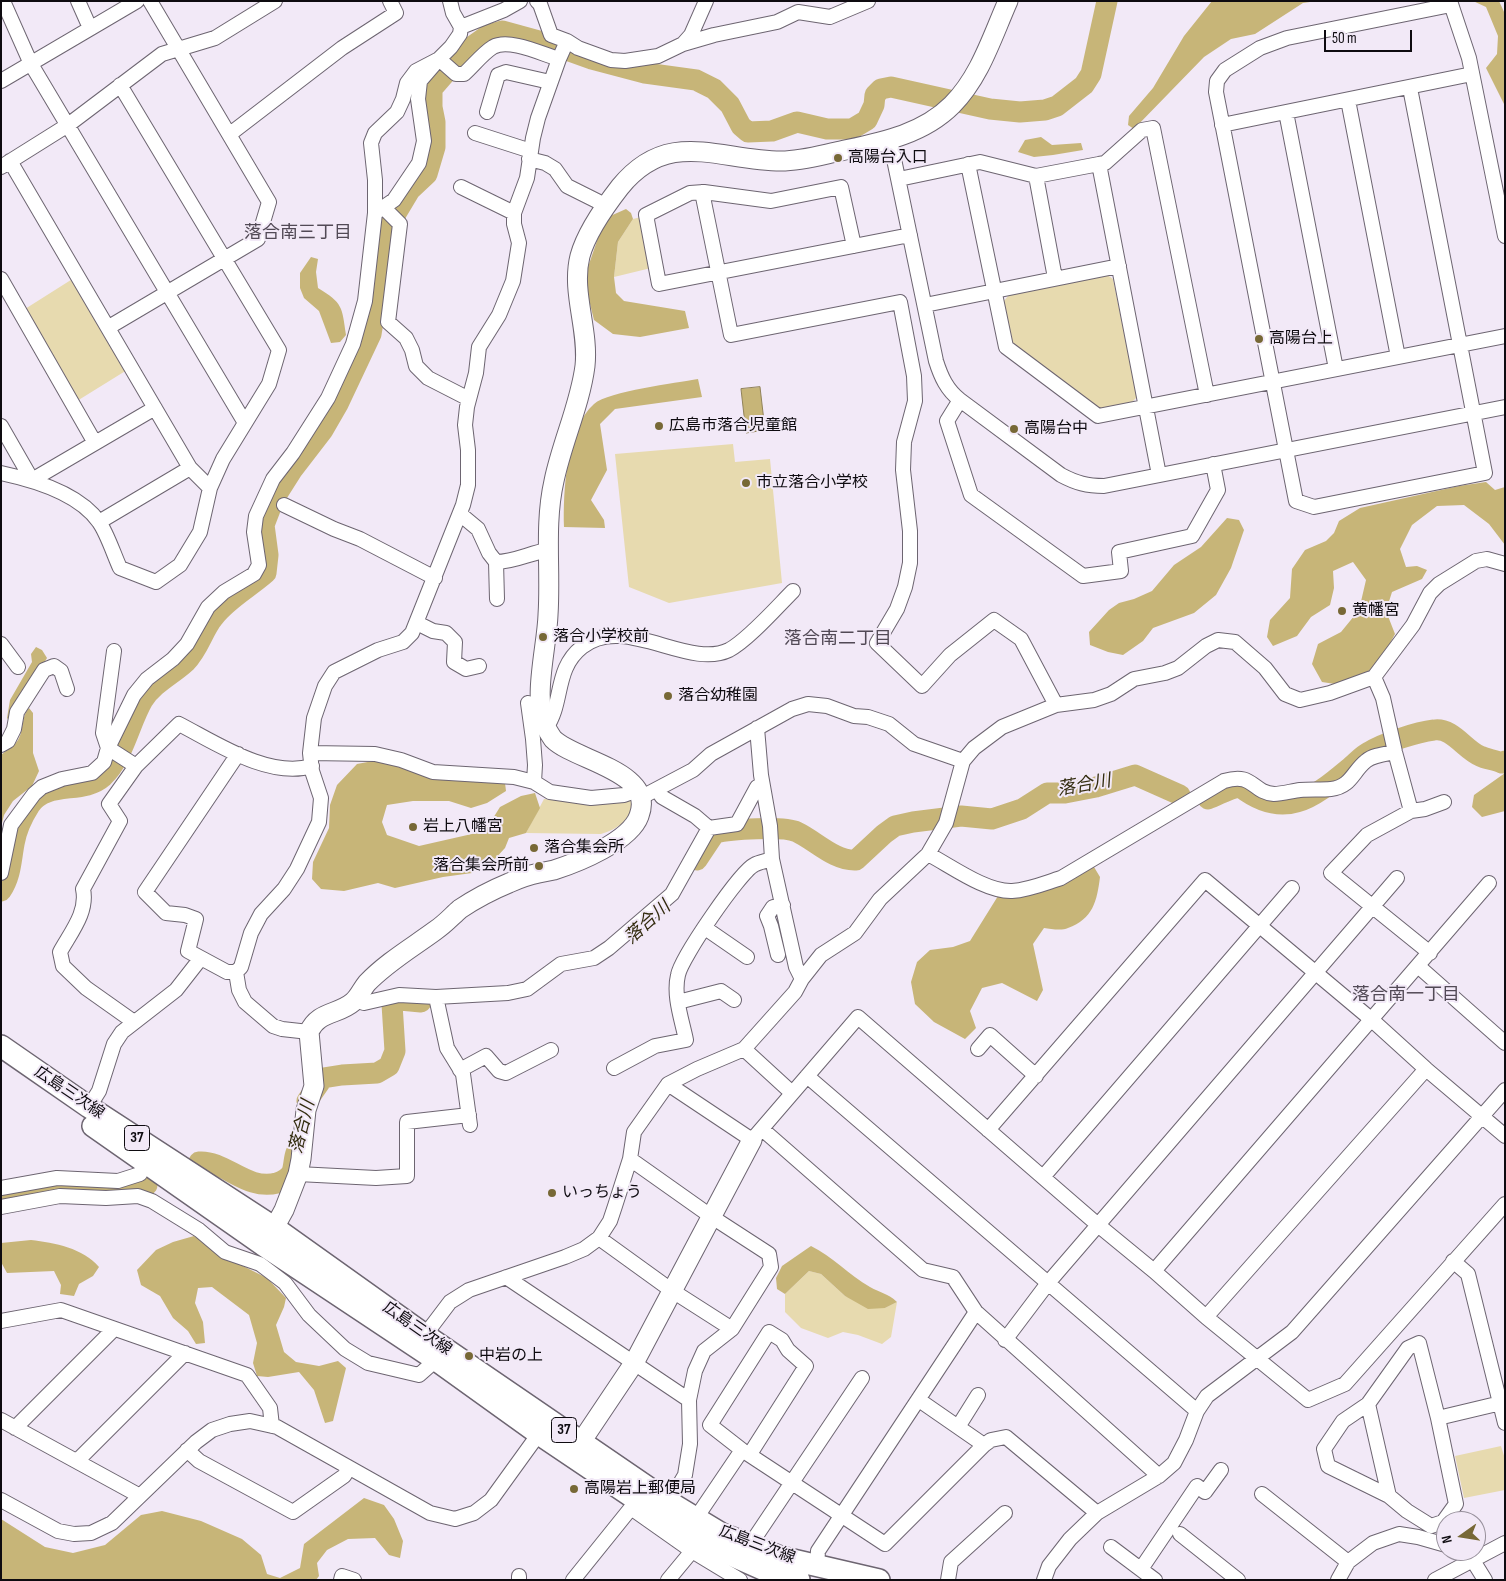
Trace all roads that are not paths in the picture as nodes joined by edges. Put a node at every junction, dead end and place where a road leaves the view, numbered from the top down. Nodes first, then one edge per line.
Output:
1 (3, 1) edge
2 (78, 1) edge
3 (136, 1) edge
4 (150, 1) edge
5 (275, 1) edge
6 (390, 1) edge
7 (450, 1) edge
8 (520, 1) edge
9 (537, 1) edge
10 (706, 1) edge
11 (868, 1) edge
12 (1008, 1) edge
13 (1451, 3) edge
14 (798, 7) edge
15 (7, 24) edge
16 (461, 27) junction
17 (90, 28) junction
18 (683, 44) junction
19 (177, 49) junction
20 (563, 50) junction
21 (31, 64) junction
22 (447, 66) junction
23 (1472, 74) junction
24 (1, 81) edge
25 (550, 82) junction
26 (120, 85) junction
27 (1410, 88) junction
28 (1348, 100) junction
29 (487, 112) dead end
30 (1286, 112) junction
31 (68, 125) junction
32 (1222, 125) junction
33 (475, 133) dead end
34 (230, 134) junction
35 (890, 140) junction
36 (530, 155) junction
37 (6, 164) edge
38 (968, 164) junction
39 (1099, 164) junction
40 (1036, 176) junction
41 (898, 179) junction
42 (461, 187) dead end
43 (702, 192) junction
44 (607, 206) junction
45 (386, 213) junction
46 (514, 213) junction
47 (910, 235) junction
48 (1505, 236) edge
49 (854, 246) junction
50 (224, 259) junction
51 (1119, 266) junction
52 (718, 273) junction
53 (1, 278) edge
54 (1056, 278) junction
55 (994, 291) junction
56 (166, 292) junction
57 (925, 305) junction
58 (109, 326) junction
59 (1505, 336) edge
60 (1460, 345) junction
61 (1398, 357) junction
62 (1336, 369) junction
63 (1273, 382) junction
64 (1207, 395) junction
65 (469, 399) junction
66 (960, 400) junction
67 (1146, 407) junction
68 (1505, 407) edge
69 (154, 408) junction
70 (1474, 413) junction
71 (245, 423) junction
72 (1, 426) edge
73 (95, 443) junction
74 (1286, 450) junction
75 (1214, 464) junction
76 (190, 468) junction
77 (1, 472) edge
78 (1159, 475) junction
79 (32, 480) junction
80 (210, 488) junction
81 (284, 505) dead end
82 (460, 514) junction
83 (99, 522) junction
84 (548, 550) junction
85 (496, 562) junction
86 (1505, 564) edge
87 (435, 578) junction
88 (793, 591) dead end
89 (496, 599) dead end
90 (417, 623) junction
91 (1, 644) edge
92 (114, 651) dead end
93 (479, 666) dead end
94 (18, 668) dead end
95 (1374, 677) junction
96 (67, 689) dead end
97 (528, 703) dead end
98 (1056, 705) junction
99 (757, 728) junction
100 (543, 733) junction
101 (1, 745) edge
102 (114, 752) junction
103 (1395, 752) junction
104 (238, 754) junction
105 (311, 760) junction
106 (964, 761) junction
107 (136, 766) junction
108 (534, 782) junction
109 (762, 784) junction
110 (645, 793) junction
111 (1444, 802) dead end
112 (1411, 811) junction
113 (709, 828) junction
114 (928, 854) junction
115 (772, 859) junction
116 (1, 873) edge
117 (1397, 878) dead end
118 (1489, 883) dead end
119 (1292, 888) dead end
120 (783, 905) junction
121 (1372, 907) junction
122 (1259, 925) junction
123 (705, 928) junction
124 (1430, 952) junction
125 (778, 955) dead end
126 (747, 956) dead end
127 (201, 958) junction
128 (1418, 966) junction
129 (236, 972) junction
130 (1315, 972) junction
131 (802, 979) junction
132 (436, 997) junction
133 (355, 1000) junction
134 (734, 1000) dead end
135 (678, 1002) junction
136 (1372, 1020) junction
137 (134, 1022) junction
138 (309, 1032) junction
139 (1505, 1044) edge
140 (1, 1046) edge
141 (744, 1049) junction
142 (978, 1049) dead end
143 (551, 1050) dead end
144 (1, 1062) edge
145 (614, 1068) dead end
146 (1426, 1069) junction
147 (460, 1070) junction
148 (806, 1076) junction
149 (1036, 1076) junction
150 (668, 1084) junction
151 (1505, 1090) edge
152 (792, 1093) junction
153 (89, 1107) junction
154 (1482, 1116) junction
155 (988, 1130) junction
156 (757, 1135) junction
157 (1505, 1136) edge
158 (149, 1156) junction
159 (630, 1159) junction
160 (298, 1174) junction
161 (1043, 1177) junction
162 (1, 1188) edge
163 (1, 1207) edge
164 (1502, 1213) edge
165 (712, 1217) junction
166 (1098, 1224) junction
167 (269, 1237) junction
168 (599, 1238) junction
169 (1453, 1262) junction
170 (1154, 1271) junction
171 (506, 1277) junction
172 (1048, 1283) junction
173 (671, 1290) junction
174 (976, 1312) junction
175 (1206, 1317) junction
176 (1, 1321) edge
177 (114, 1329) junction
178 (732, 1329) junction
179 (425, 1335) junction
180 (1005, 1340) junction
181 (185, 1354) junction
182 (1257, 1359) junction
183 (436, 1360) junction
184 (634, 1363) junction
185 (862, 1378) dead end
186 (978, 1396) dead end
187 (689, 1400) junction
188 (919, 1400) junction
189 (1502, 1403) edge
190 (1368, 1404) junction
191 (1197, 1411) junction
192 (1438, 1418) junction
193 (1, 1420) edge
194 (1505, 1424) edge
195 (272, 1426) junction
196 (544, 1427) junction
197 (958, 1427) junction
198 (15, 1428) junction
199 (984, 1445) junction
200 (576, 1449) junction
201 (187, 1450) junction
202 (746, 1452) junction
203 (77, 1461) junction
204 (349, 1468) junction
205 (1222, 1470) dead end
206 (1159, 1476) junction
207 (792, 1482) junction
208 (1262, 1494) dead end
209 (140, 1496) junction
210 (1389, 1496) junction
211 (1, 1500) edge
212 (669, 1502) junction
213 (634, 1504) junction
214 (1408, 1511) junction
215 (1005, 1513) dead end
216 (1097, 1513) junction
217 (843, 1515) junction
218 (696, 1518) junction
219 (1180, 1534) dead end
220 (1399, 1534) junction
221 (1436, 1542) edge
222 (1505, 1543) edge
223 (750, 1545) junction
224 (1111, 1547) dead end
225 (692, 1551) junction
226 (1486, 1552) edge
227 (1468, 1561) edge
228 (1473, 1561) edge
229 (1348, 1562) junction
230 (817, 1566) junction
231 (1141, 1569) junction
232 (871, 1579) edge
233 (341, 1580) edge
234 (354, 1580) edge
235 (573, 1580) edge
236 (668, 1580) edge
237 (740, 1580) edge
238 (799, 1580) edge
239 (948, 1580) edge
240 (1044, 1580) edge
241 (1155, 1580) edge
242 (1238, 1580) edge
243 (1338, 1580) edge
244 (1435, 1580) edge
245 (1485, 1580) edge

1 - 15 street
2 - 17 street
3 - 17 street
4 - 19 street
5 - 19 street
6 - 34 street
7 - 16 street
8 - 16 street
9 - 20 street
10 - 18 street
11 - 14 street
12 - 35 street
13 - 23 street
13 - 32 street
14 - 18 street
15 - 21 street
16 - 22 street
17 - 21 street
18 - 20 street
19 - 26 street
19 - 34 street
20 - 22 street
20 - 25 street
21 - 24 street
21 - 31 street
22 - 45 street
22 - 45 street
23 - 27 street
23 - 48 street
25 - 29 street
25 - 36 street
26 - 31 street
26 - 50 street
27 - 28 street
27 - 60 street
28 - 30 street
28 - 61 street
30 - 32 street
30 - 62 street
31 - 37 street
31 - 56 street
32 - 63 street
33 - 36 street
34 - 50 street
35 - 41 street
35 - 44 street
36 - 44 street
36 - 46 street
37 - 58 street
38 - 40 street
38 - 41 street
38 - 55 street
39 - 40 street
39 - 51 street
39 - 64 street
40 - 54 street
41 - 47 street
42 - 46 street
43 - 49 street
43 - 52 street
43 - 52 street
44 - 84 street
45 - 65 street
45 - 102 street
46 - 65 street
47 - 49 street
47 - 57 street
49 - 52 street
50 - 56 street
50 - 71 street
51 - 54 street
51 - 67 street
52 - 98 street
53 - 73 street
54 - 55 street
55 - 57 street
55 - 67 street
56 - 58 street
56 - 71 street
57 - 66 street
58 - 69 street
59 - 60 street
60 - 61 street
60 - 70 street
61 - 62 street
62 - 63 street
63 - 64 street
63 - 74 street
64 - 67 street
65 - 82 street
66 - 75 street
66 - 78 street
67 - 78 street
68 - 70 street
69 - 73 street
69 - 76 street
70 - 74 street
70 - 74 street
71 - 80 street
72 - 79 street
73 - 79 street
74 - 75 street
75 - 78 street
76 - 80 street
76 - 83 street
77 - 79 street
79 - 83 street
80 - 83 street
81 - 87 street
82 - 85 street
82 - 87 street
84 - 85 street
84 - 100 street
85 - 89 street
86 - 95 street
87 - 90 street
88 - 100 street
90 - 93 street
90 - 105 street
91 - 94 street
92 - 102 street
95 - 98 street
95 - 103 street
96 - 101 street
97 - 100 street
98 - 106 street
99 - 106 street
99 - 109 street
99 - 110 street
100 - 108 street
100 - 110 street
102 - 107 street
102 - 116 street
103 - 112 street
103 - 114 street
104 - 105 street
104 - 107 street
104 - 127 street
105 - 108 street
105 - 129 street
106 - 114 street
107 - 137 street
108 - 110 street
109 - 113 street
109 - 115 street
110 - 113 street
110 - 133 street
111 - 112 street
112 - 121 street
113 - 132 street
114 - 131 street
115 - 120 street
115 - 123 street
117 - 121 street
118 - 124 street
119 - 122 street
120 - 125 street
120 - 131 street
121 - 124 street
121 - 130 street
122 - 130 street
122 - 149 street
122 - 161 street
123 - 126 street
123 - 135 street
124 - 128 street
127 - 129 street
127 - 137 street
128 - 136 street
128 - 139 street
129 - 138 street
130 - 136 street
130 - 166 street
131 - 141 street
132 - 133 street
132 - 147 street
133 - 138 street
134 - 135 street
135 - 145 street
136 - 146 street
136 - 170 street
137 - 153 street
138 - 160 street
140 - 153 main road, 広島三次線 / 37
141 - 150 street
141 - 152 street
142 - 149 street
143 - 147 street
144 - 158 main road, 広島三次線 / 37
146 - 154 street
146 - 175 street
147 - 160 street
148 - 152 street
148 - 155 street
148 - 172 street
149 - 155 street
150 - 156 street
150 - 159 street
151 - 154 street
152 - 156 street
153 - 158 main road, 広島三次線 / 37
154 - 157 street
154 - 182 street
155 - 161 street
156 - 165 street
156 - 174 street
158 - 162 street
158 - 167 main road, 広島三次線 / 37
159 - 165 street
159 - 168 street
160 - 167 street
161 - 166 street
163 - 183 street
164 - 169 street
165 - 173 street
165 - 178 street
166 - 170 street
166 - 172 street
167 - 179 main road, 広島三次線 / 37
167 - 183 main road, 広島三次線 / 37
168 - 171 street
168 - 173 street
169 - 182 street
169 - 189 street
170 - 175 street
171 - 179 street
171 - 184 street
172 - 180 street
172 - 191 street
173 - 178 street
173 - 184 street
174 - 180 street
174 - 188 street
175 - 182 street
176 - 177 street
177 - 181 street
177 - 198 street
178 - 187 street
179 - 196 main road, 広島三次線 / 37
180 - 206 street
181 - 195 street
181 - 203 street
182 - 191 street
183 - 196 main road, 広島三次線 / 37
184 - 187 street
184 - 200 street
185 - 207 street
186 - 197 street
187 - 212 street
188 - 197 street
188 - 217 street
189 - 192 street
189 - 194 street
190 - 192 street
190 - 210 street
190 - 210 street
191 - 206 street
192 - 214 street
193 - 198 street
195 - 201 street
195 - 204 street
196 - 200 main road, 広島三次線 / 37
196 - 204 street
197 - 199 street
198 - 203 street
199 - 216 street
199 - 217 street
200 - 212 main road, 広島三次線 / 37
200 - 213 main road, 広島三次線 / 37
201 - 204 street
201 - 209 street
202 - 202 street
202 - 207 street
202 - 218 street
203 - 209 street
205 - 231 street
206 - 216 street
207 - 217 street
207 - 223 street
208 - 229 street
209 - 211 street
210 - 214 street
212 - 218 main road, 広島三次線 / 37
213 - 225 street
213 - 235 street
213 - 238 main road, 広島三次線 / 37
214 - 220 street
215 - 239 street
216 - 240 street
217 - 230 street
218 - 223 main road, 広島三次線 / 37
219 - 242 street
220 - 221 street
220 - 229 street
222 - 226 street
223 - 230 main road, 広島三次線 / 37
224 - 231 street
225 - 236 street
225 - 237 street
227 - 244 street
228 - 245 street
229 - 243 street
230 - 232 main road, 広島三次線 / 37
231 - 241 street
233 - 234 street

